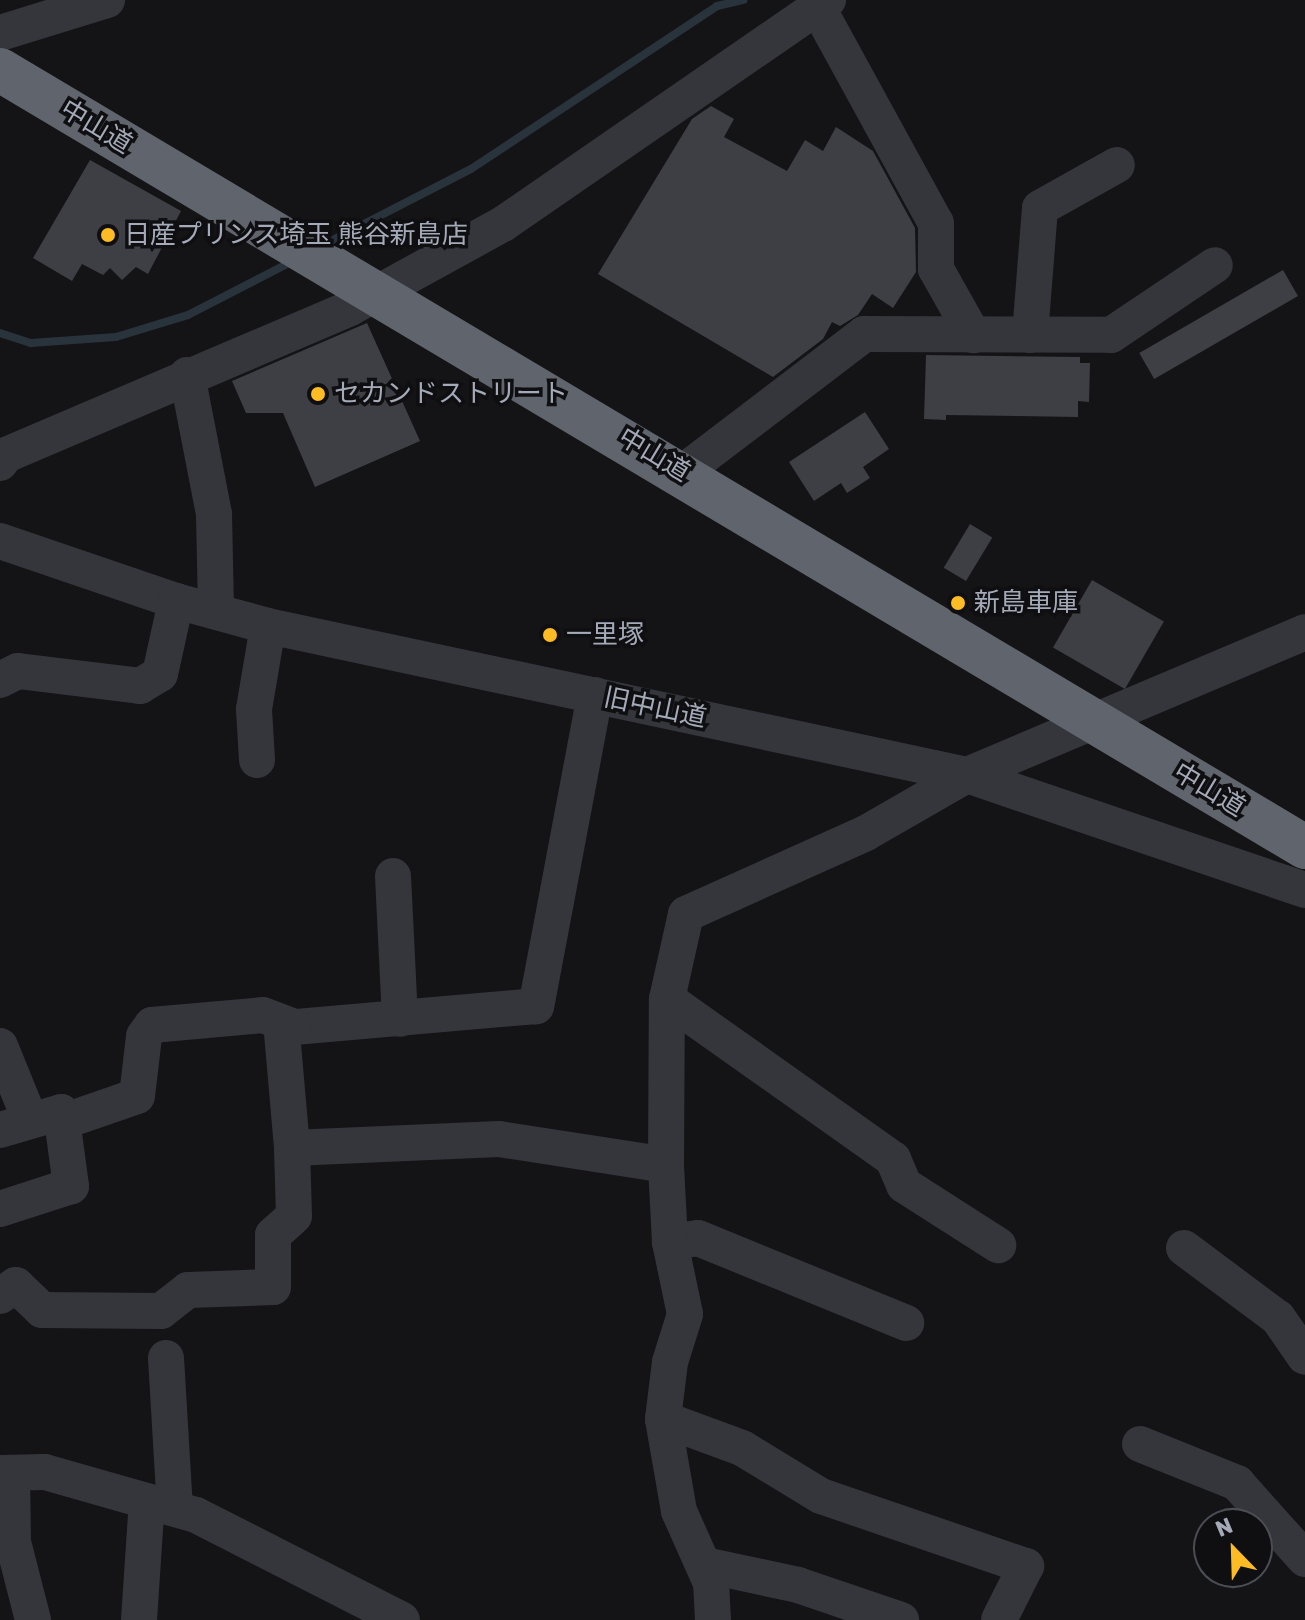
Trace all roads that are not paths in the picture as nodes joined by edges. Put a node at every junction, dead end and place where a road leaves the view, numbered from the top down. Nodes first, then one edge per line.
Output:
1 (107, 0) edge
2 (822, 3) edge
3 (13, 20) edge
4 (0, 70) edge
5 (1117, 165) dead end
6 (1215, 265) dead end
7 (375, 291) junction
8 (973, 335) junction
9 (1030, 335) junction
10 (187, 375) junction
11 (0, 463) edge
12 (683, 472) junction
13 (0, 541) edge
14 (176, 601) junction
15 (216, 611) junction
16 (268, 626) junction
17 (1305, 632) edge
18 (0, 680) edge
19 (595, 695) junction
20 (1097, 723) junction
21 (257, 760) dead end
22 (967, 775) junction
23 (1305, 847) edge
24 (393, 876) dead end
25 (1305, 890) edge
26 (667, 999) junction
27 (400, 1019) junction
28 (294, 1027) junction
29 (0, 1046) edge
30 (31, 1124) edge
31 (292, 1148) junction
32 (666, 1165) junction
33 (0, 1209) edge
34 (670, 1242) junction
35 (998, 1245) dead end
36 (1184, 1248) dead end
37 (0, 1296) edge
38 (906, 1323) dead end
39 (1305, 1357) edge
40 (166, 1358) dead end
41 (663, 1419) junction
42 (1140, 1444) dead end
43 (6, 1473) edge
44 (161, 1505) junction
45 (1305, 1559) edge
46 (705, 1565) junction
47 (33, 1620) edge
48 (139, 1620) edge
49 (402, 1620) edge
50 (713, 1620) edge
51 (901, 1620) edge
52 (999, 1620) edge

1 - 3 street
2 - 7 street
2 - 8 street
4 - 7 highway, 中山道
5 - 9 street
6 - 9 street
7 - 10 street
7 - 12 highway, 中山道
8 - 9 street
8 - 12 street
10 - 11 street
10 - 15 street
12 - 20 highway, 中山道
13 - 14 street, 旧中山道
14 - 15 street, 旧中山道
14 - 18 street
15 - 16 street, 旧中山道
16 - 19 street, 旧中山道
16 - 21 street
17 - 20 street
19 - 22 street, 旧中山道
19 - 27 street
20 - 22 street
20 - 23 highway, 中山道
22 - 25 street, 旧中山道
22 - 26 street
24 - 27 street
26 - 32 street
26 - 35 street
27 - 28 street
28 - 30 street
28 - 31 street
29 - 30 street
30 - 33 street
31 - 32 street
31 - 37 street
32 - 34 street
34 - 38 street
34 - 41 street
36 - 39 street
40 - 44 street
41 - 46 street
41 - 52 street
42 - 45 street
43 - 44 street
43 - 47 street
44 - 48 street
44 - 49 street
46 - 50 street
46 - 51 street

